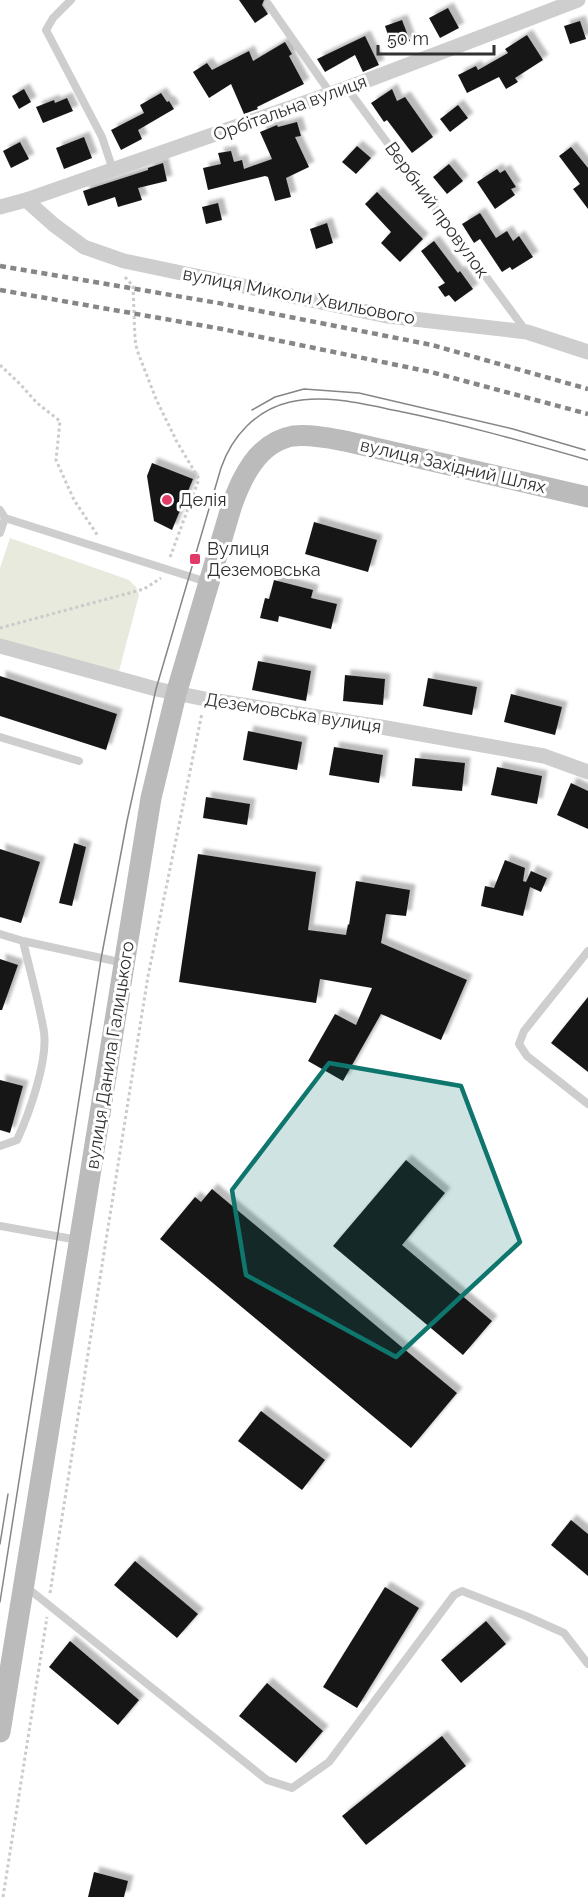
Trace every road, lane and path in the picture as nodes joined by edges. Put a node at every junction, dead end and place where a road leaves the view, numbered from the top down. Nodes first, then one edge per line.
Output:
1 (71, 0) edge
2 (578, 0) edge
3 (268, 4) dead end
4 (347, 88) junction
5 (331, 94) junction
6 (113, 170) junction
7 (27, 200) junction
8 (0, 207) edge
9 (123, 276) dead end
10 (527, 332) junction
11 (588, 352) edge
12 (0, 365) edge
13 (318, 437) joint
14 (588, 497) edge
15 (0, 510) edge
16 (5, 518) junction
17 (0, 533) edge
18 (109, 552) junction
19 (169, 571) junction
20 (209, 583) junction
21 (0, 628) edge
22 (0, 646) edge
23 (176, 694) junction
24 (206, 699) junction
25 (0, 737) edge
26 (79, 761) dead end
27 (588, 772) edge
28 (0, 934) edge
29 (23, 941) junction
30 (588, 951) edge
31 (125, 963) junction
32 (588, 1104) edge
33 (0, 1146) edge
34 (0, 1226) edge
35 (79, 1240) junction
36 (24, 1585) junction
37 (49, 1605) junction
38 (6, 1660) edge
39 (588, 1664) edge
40 (0, 1732) edge
41 (3, 1897) edge

1 - 6 lane
2 - 4 street, Орбітальна вулиця
3 - 5 lane
4 - 5 street, Орбітальна вулиця
4 - 10 lane, Вербний провулок
5 - 6 street, Орбітальна вулиця
6 - 7 street, Орбітальна вулиця
7 - 8 street, Орбітальна вулиця
7 - 10 street, вулиця Миколи Хвильового
9 - 19 path
10 - 11 street, вулиця Миколи Хвильового
12 - 18 path
13 - 14 street, вулиця Західний Шлях
13 - 20 street, вулиця Данила Галицького
15 - 16 lane
16 - 17 lane
16 - 18 lane
18 - 19 lane
19 - 20 lane
19 - 21 path
20 - 23 street, вулиця Данила Галицького
22 - 23 street, Деземовська вулиця
23 - 24 street, Деземовська вулиця
23 - 31 street, вулиця Данила Галицького
24 - 27 street, Деземовська вулиця
24 - 37 path
25 - 26 lane
28 - 29 lane
29 - 31 lane
29 - 33 lane
30 - 32 lane
31 - 35 street, вулиця Данила Галицького
34 - 35 lane
35 - 36 street, вулиця Данила Галицького
36 - 37 lane
36 - 38 street, вулиця Данила Галицького
37 - 39 lane
37 - 41 path
38 - 40 street, вулиця Данила Галицького

